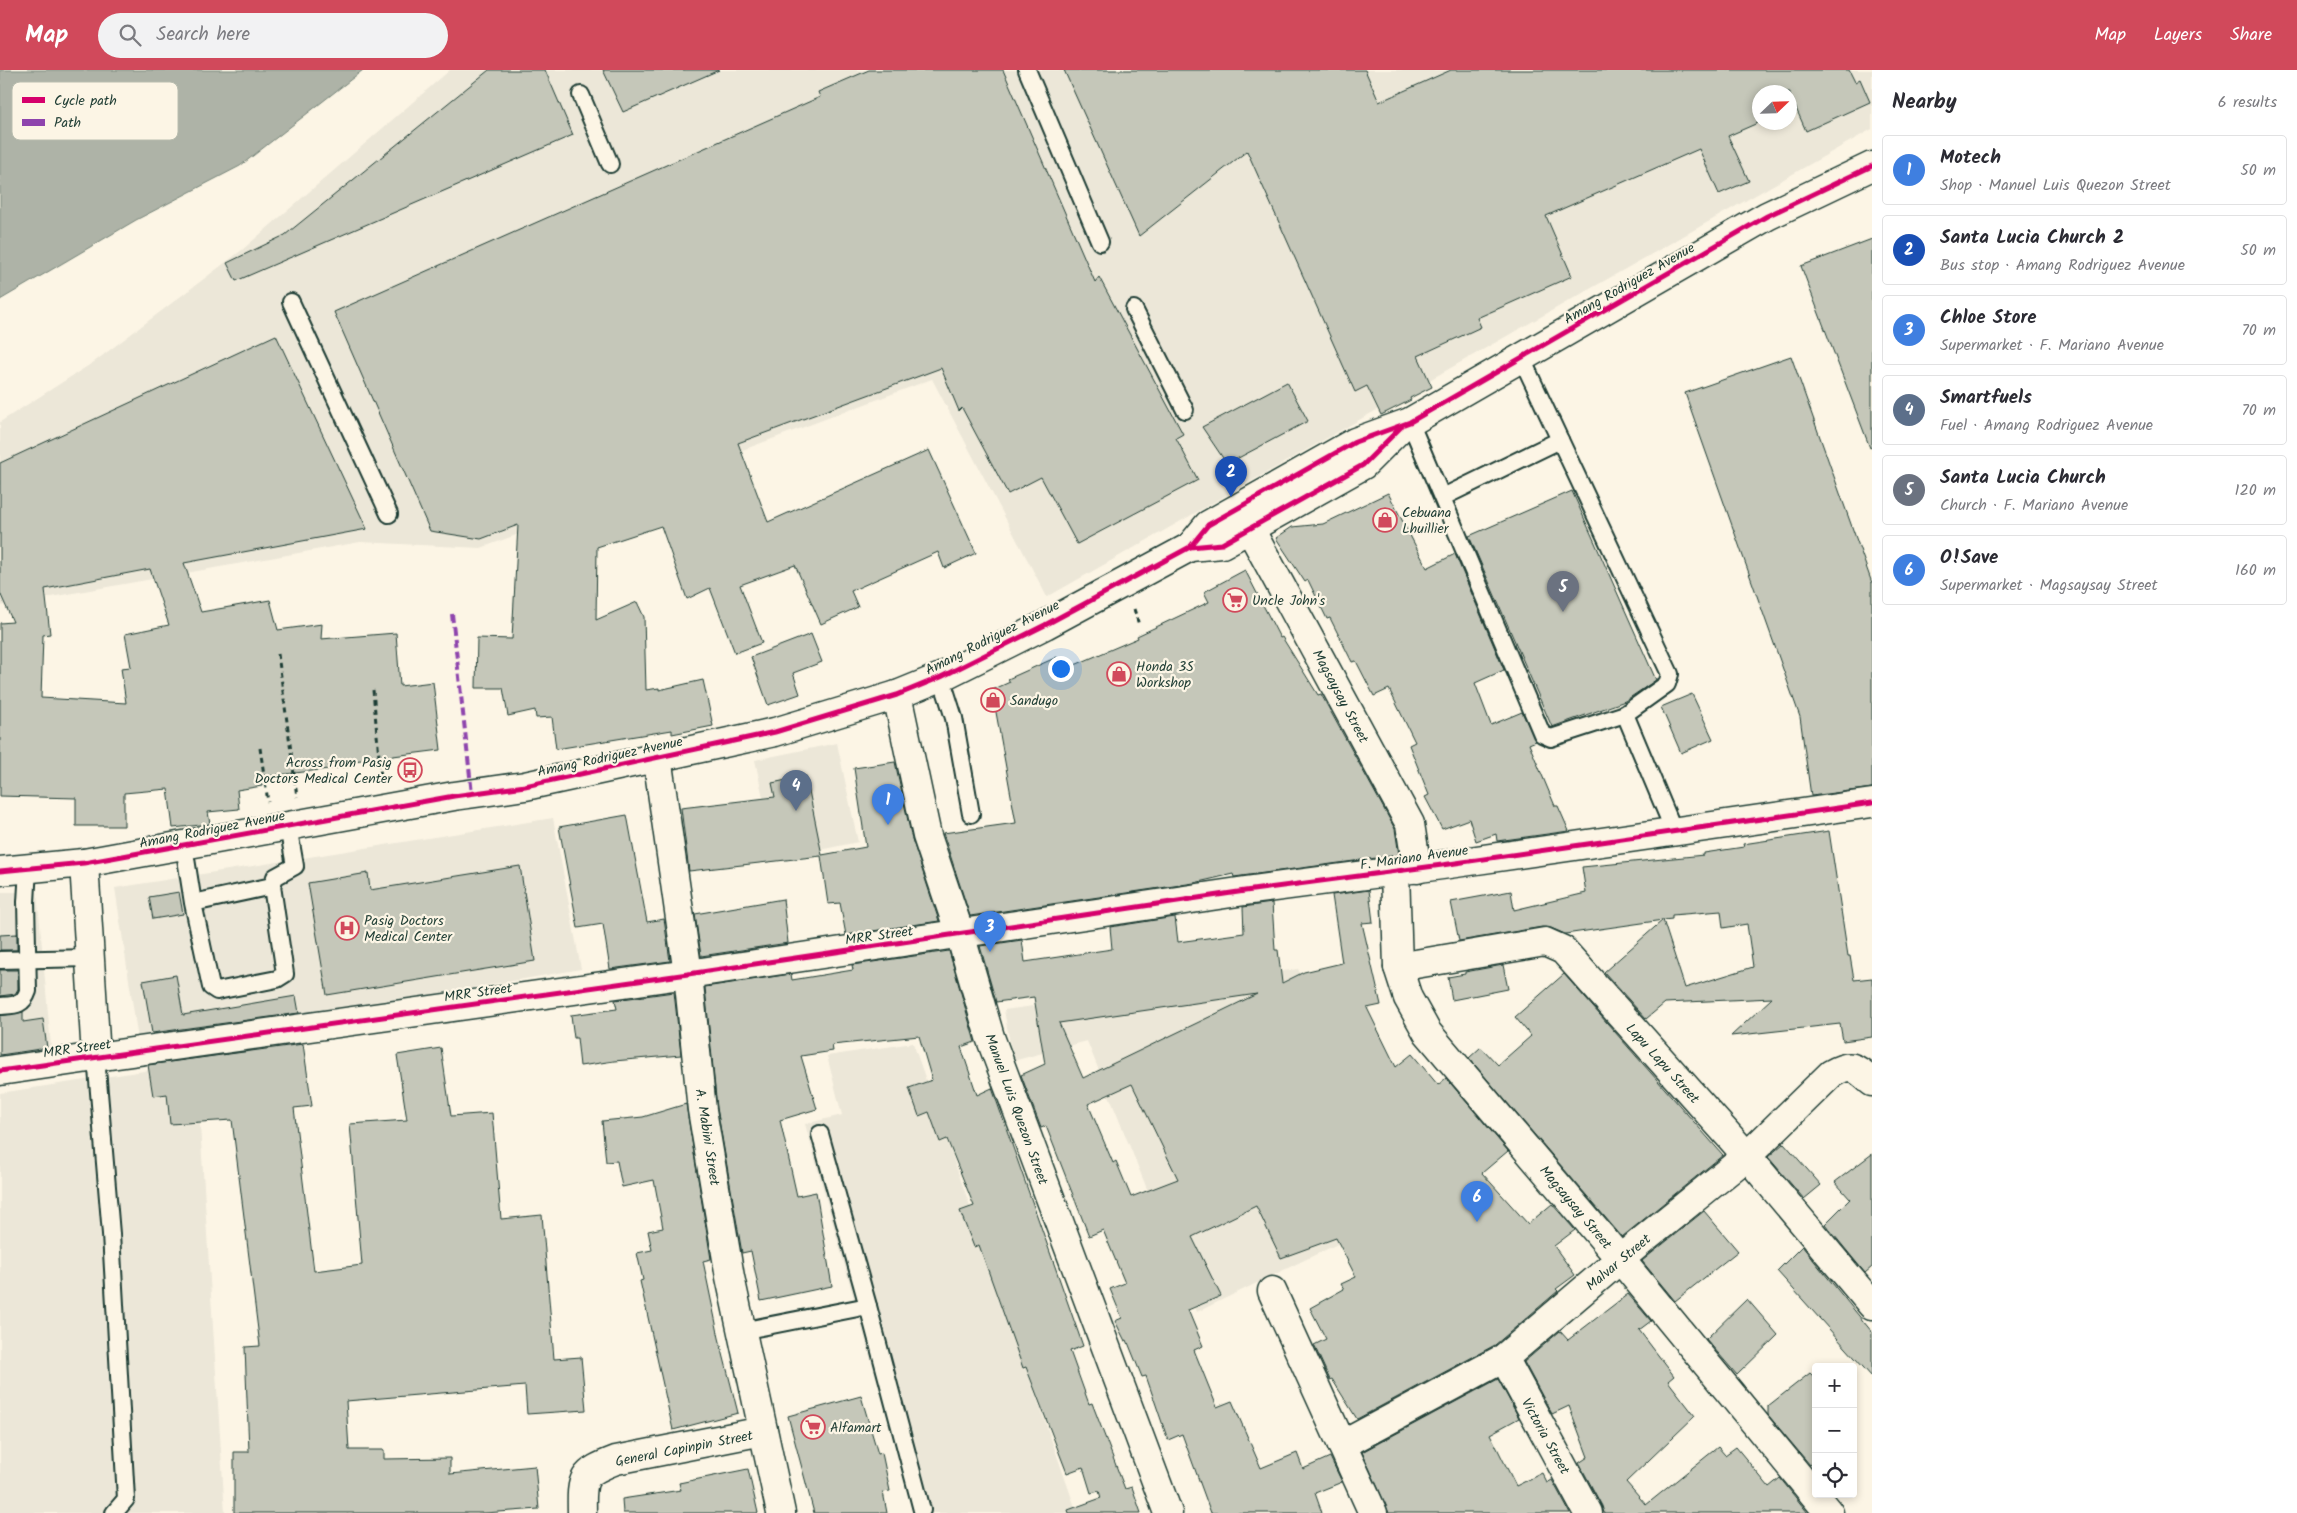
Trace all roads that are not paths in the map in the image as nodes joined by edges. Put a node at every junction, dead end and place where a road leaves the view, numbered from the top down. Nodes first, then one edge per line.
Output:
1 (1027, 70) edge
2 (581, 95) dead end
3 (610, 164) dead end
4 (1872, 166) edge
5 (1100, 242) dead end
6 (291, 302) dead end
7 (1134, 310) dead end
8 (1522, 359) junction
9 (1185, 410) dead end
10 (1405, 425) junction
11 (1560, 440) junction
12 (1443, 497) junction
13 (389, 514) dead end
14 (1250, 529) junction
15 (1190, 547) junction
16 (941, 677) junction
17 (897, 696) junction
18 (1625, 714) junction
19 (657, 757) junction
20 (1872, 803) edge
21 (971, 814) dead end
22 (287, 826) junction
23 (1674, 831) junction
24 (184, 846) junction
25 (84, 863) junction
26 (28, 868) junction
27 (1406, 870) junction
28 (0, 871) edge
29 (272, 886) junction
30 (193, 903) junction
31 (960, 934) junction
32 (90, 958) junction
33 (0, 960) edge
34 (28, 960) junction
35 (1398, 967) junction
36 (688, 974) junction
37 (0, 1006) edge
38 (96, 1057) junction
39 (0, 1071) edge
40 (1872, 1082) edge
41 (820, 1134) dead end
42 (1747, 1156) junction
43 (1621, 1260) junction
44 (1272, 1291) dead end
45 (1872, 1305) edge
46 (868, 1306) junction
47 (741, 1331) junction
48 (1504, 1358) junction
49 (763, 1431) junction
50 (1342, 1445) junction
51 (922, 1510) dead end
52 (114, 1513) edge
53 (582, 1513) edge
54 (781, 1513) edge
55 (1168, 1513) edge
56 (1373, 1513) edge
57 (1588, 1513) edge
58 (1829, 1513) edge

1 - 5 lane
2 - 3 lane
4 - 8 street, Amang Rodriguez Avenue
6 - 13 lane
7 - 9 lane
8 - 10 street, Amang Rodriguez Avenue
8 - 11 lane
10 - 12 lane
10 - 14 street, Amang Rodriguez Avenue
10 - 15 street, Amang Rodriguez Avenue
11 - 12 lane
11 - 18 lane
12 - 18 lane
14 - 15 street, Amang Rodriguez Avenue
14 - 27 street, Magsaysay Street
15 - 16 street, Amang Rodriguez Avenue
16 - 17 street, Amang Rodriguez Avenue
16 - 21 lane
17 - 19 street, Amang Rodriguez Avenue
17 - 31 street, Manuel Luis Quezon Street
18 - 23 lane
19 - 22 street, Amang Rodriguez Avenue
19 - 36 street, A. Mabini Street
20 - 23 street, F. Mariano Avenue
22 - 24 street, Amang Rodriguez Avenue
22 - 29 lane
23 - 27 street, F. Mariano Avenue
24 - 25 street, Amang Rodriguez Avenue
24 - 30 lane
25 - 26 street, Amang Rodriguez Avenue
25 - 32 street
26 - 28 street, Amang Rodriguez Avenue
26 - 34 lane
27 - 31 street, F. Mariano Avenue
27 - 35 street, Magsaysay Street
29 - 30 lane
29 - 30 lane
31 - 36 street, MRR Street
31 - 55 street, Manuel Luis Quezon Street
32 - 34 lane
32 - 38 street
33 - 34 lane
34 - 37 lane
35 - 42 street, Lapu Lapu Street
35 - 43 street, Magsaysay Street
36 - 38 street, MRR Street
36 - 47 street, A. Mabini Street
38 - 39 street, MRR Street
38 - 52 lane
40 - 42 street, Malvar Street
41 - 46 lane
42 - 43 street, Malvar Street
42 - 45 street, Lapu Lapu Street
43 - 48 street, Malvar Street
43 - 58 street, Magsaysay Street
44 - 50 street
46 - 47 lane
46 - 51 lane
47 - 49 street, A. Mabini Street
48 - 50 street, Malvar Street
48 - 57 street, Victoria Street
49 - 53 street, General Capinpin Street
49 - 54 street, A. Mabini Street
50 - 56 street

